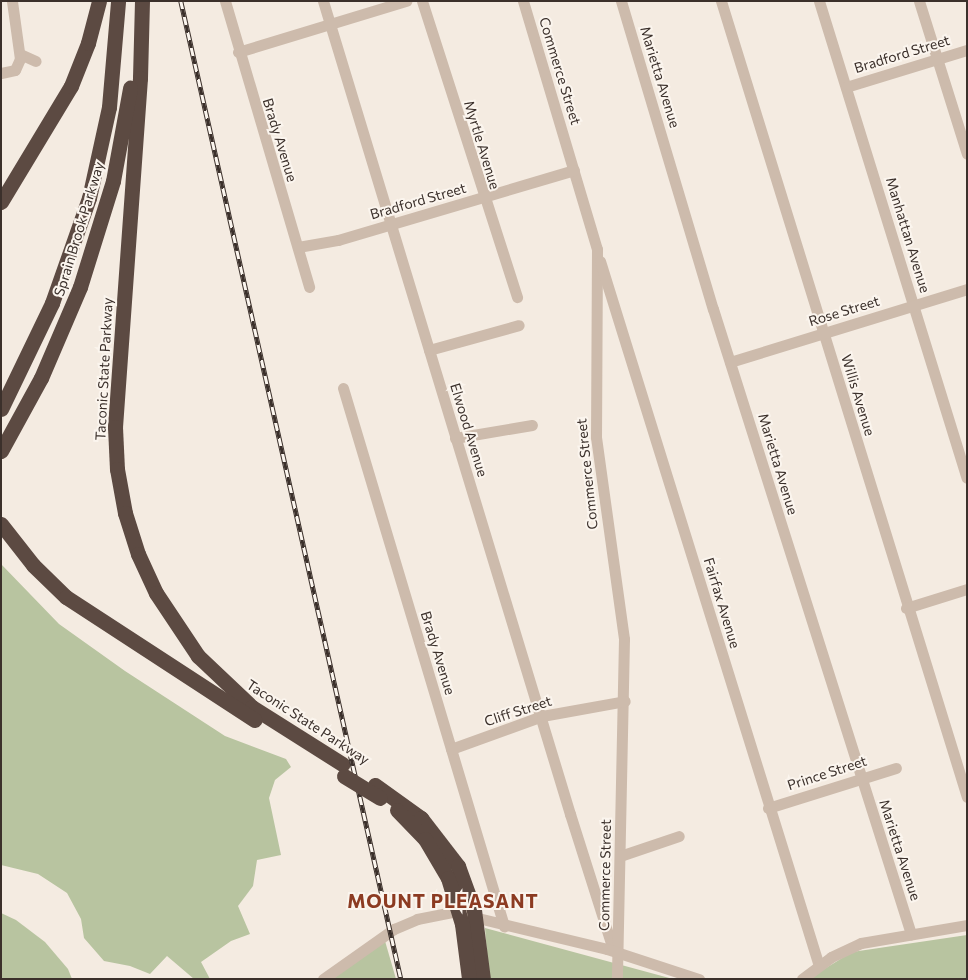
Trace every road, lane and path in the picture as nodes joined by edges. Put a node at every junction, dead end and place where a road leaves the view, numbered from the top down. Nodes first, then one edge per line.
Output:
1 (12, 1) edge
2 (99, 1) edge
3 (118, 1) edge
4 (136, 1) edge
5 (142, 1) edge
6 (225, 1) edge
7 (323, 1) edge
8 (406, 1) edge
9 (422, 1) edge
10 (523, 1) edge
11 (621, 1) edge
12 (721, 1) edge
13 (819, 1) edge
14 (919, 1) edge
15 (330, 25) junction
16 (967, 50) edge
17 (238, 52) junction
18 (20, 54) junction
19 (937, 60) junction
20 (36, 61) dead end
21 (1, 73) edge
22 (846, 87) junction
23 (967, 154) edge
24 (574, 170) junction
25 (483, 198) junction
26 (1, 202) edge
27 (390, 225) junction
28 (298, 247) junction
29 (597, 249) junction
30 (309, 287) dead end
31 (967, 289) edge
32 (516, 297) dead end
33 (914, 305) junction
34 (519, 325) dead end
35 (824, 334) junction
36 (429, 350) junction
37 (730, 362) junction
38 (343, 388) dead end
39 (1, 409) edge
40 (532, 424) dead end
41 (455, 438) junction
42 (1, 452) edge
43 (967, 478) edge
44 (1, 524) edge
45 (967, 589) edge
46 (906, 608) junction
47 (625, 701) junction
48 (542, 716) junction
49 (451, 749) junction
50 (896, 768) dead end
51 (343, 770) junction
52 (861, 778) junction
53 (377, 792) junction
54 (967, 797) edge
55 (768, 808) junction
56 (679, 836) dead end
57 (620, 856) junction
58 (588, 867) joint
59 (460, 913) junction
60 (476, 919) junction
61 (967, 925) edge
62 (504, 926) junction
63 (911, 934) junction
64 (618, 953) junction
65 (819, 966) junction
66 (323, 979) edge
67 (469, 979) edge
68 (483, 979) edge
69 (617, 979) edge
70 (699, 979) edge
71 (802, 979) edge

1 - 18 street
2 - 26 highway
3 - 39 highway, Sprain Brook Parkway
4 - 42 highway, Sprain Brook Parkway
5 - 51 highway, Taconic State Parkway
6 - 17 street, Brady Avenue
7 - 15 street, Elwood Avenue
8 - 15 street
9 - 25 street, Myrtle Avenue
10 - 24 street, Commerce Street
11 - 37 street, Marietta Avenue
12 - 35 street, Willis Avenue
13 - 22 street, Manhattan Avenue
14 - 19 street
15 - 17 street
15 - 27 street, Elwood Avenue
16 - 19 street, Bradford Street
17 - 28 street, Brady Avenue
18 - 20 street
18 - 21 street
19 - 22 street, Bradford Street
19 - 23 street
22 - 33 street, Manhattan Avenue
24 - 25 street, Bradford Street
24 - 29 street, Commerce Street
25 - 27 street, Bradford Street
25 - 32 street, Myrtle Avenue
27 - 28 street, Bradford Street
27 - 36 street, Elwood Avenue
28 - 30 street, Brady Avenue
29 - 47 street, Commerce Street
29 - 55 street, Fairfax Avenue
31 - 33 street, Rose Street
33 - 35 street, Rose Street
33 - 43 street, Manhattan Avenue
34 - 36 street
35 - 37 street, Rose Street
35 - 46 street, Willis Avenue
36 - 41 street, Elwood Avenue
37 - 52 street, Marietta Avenue
38 - 49 street, Brady Avenue
40 - 41 street
41 - 48 street, Elwood Avenue
44 - 51 highway, Taconic State Parkway
45 - 46 street
46 - 54 street, Willis Avenue
47 - 48 street, Cliff Street
47 - 57 street, Commerce Street
48 - 49 street, Cliff Street
48 - 58 street, Elwood Avenue
49 - 62 street, Brady Avenue
50 - 52 street, Prince Street
51 - 53 highway, Taconic State Parkway, bridge
52 - 55 street, Prince Street
52 - 63 street, Marietta Avenue
53 - 59 highway, Taconic State Parkway
53 - 60 highway, Taconic State Parkway
55 - 65 street, Fairfax Avenue
56 - 57 street
57 - 64 street, Commerce Street
58 - 64 street, Commerce Street
59 - 60 street
59 - 66 street
59 - 67 highway, Taconic State Parkway
60 - 62 street
60 - 68 highway, Taconic State Parkway
61 - 63 street
62 - 64 street
63 - 65 street
64 - 69 street, Commerce Street
64 - 70 street
65 - 71 street

